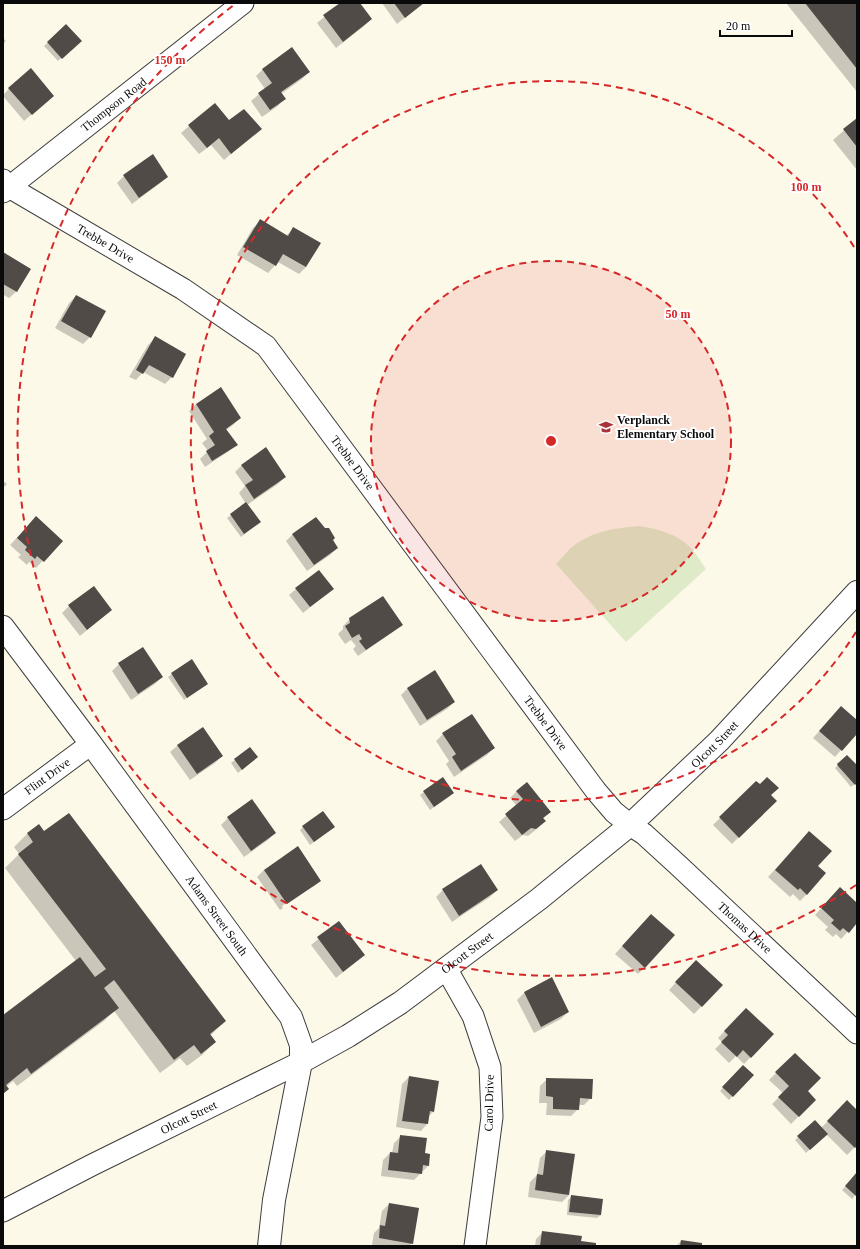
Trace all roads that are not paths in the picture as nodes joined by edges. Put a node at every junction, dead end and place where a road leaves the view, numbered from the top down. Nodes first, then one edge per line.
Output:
1 (243, 3) edge
2 (5, 186) edge
3 (857, 592) edge
4 (3, 627) edge
5 (91, 744) junction
6 (3, 809) edge
7 (630, 825) junction
8 (446, 970) junction
9 (857, 1033) edge
10 (301, 1062) junction
11 (3, 1211) edge
12 (269, 1246) edge
13 (475, 1246) edge

1 - 2 street, Thompson Road
2 - 7 street, Trebbe Drive
3 - 7 street, Olcott Street
4 - 5 street, Adams Street South
5 - 6 street, Flint Drive
5 - 10 street, Adams Street South
7 - 8 street, Olcott Street
7 - 9 street, Thomas Drive
8 - 10 street, Olcott Street
8 - 13 street, Carol Drive
10 - 11 street, Olcott Street
10 - 12 street, Adams Street South

